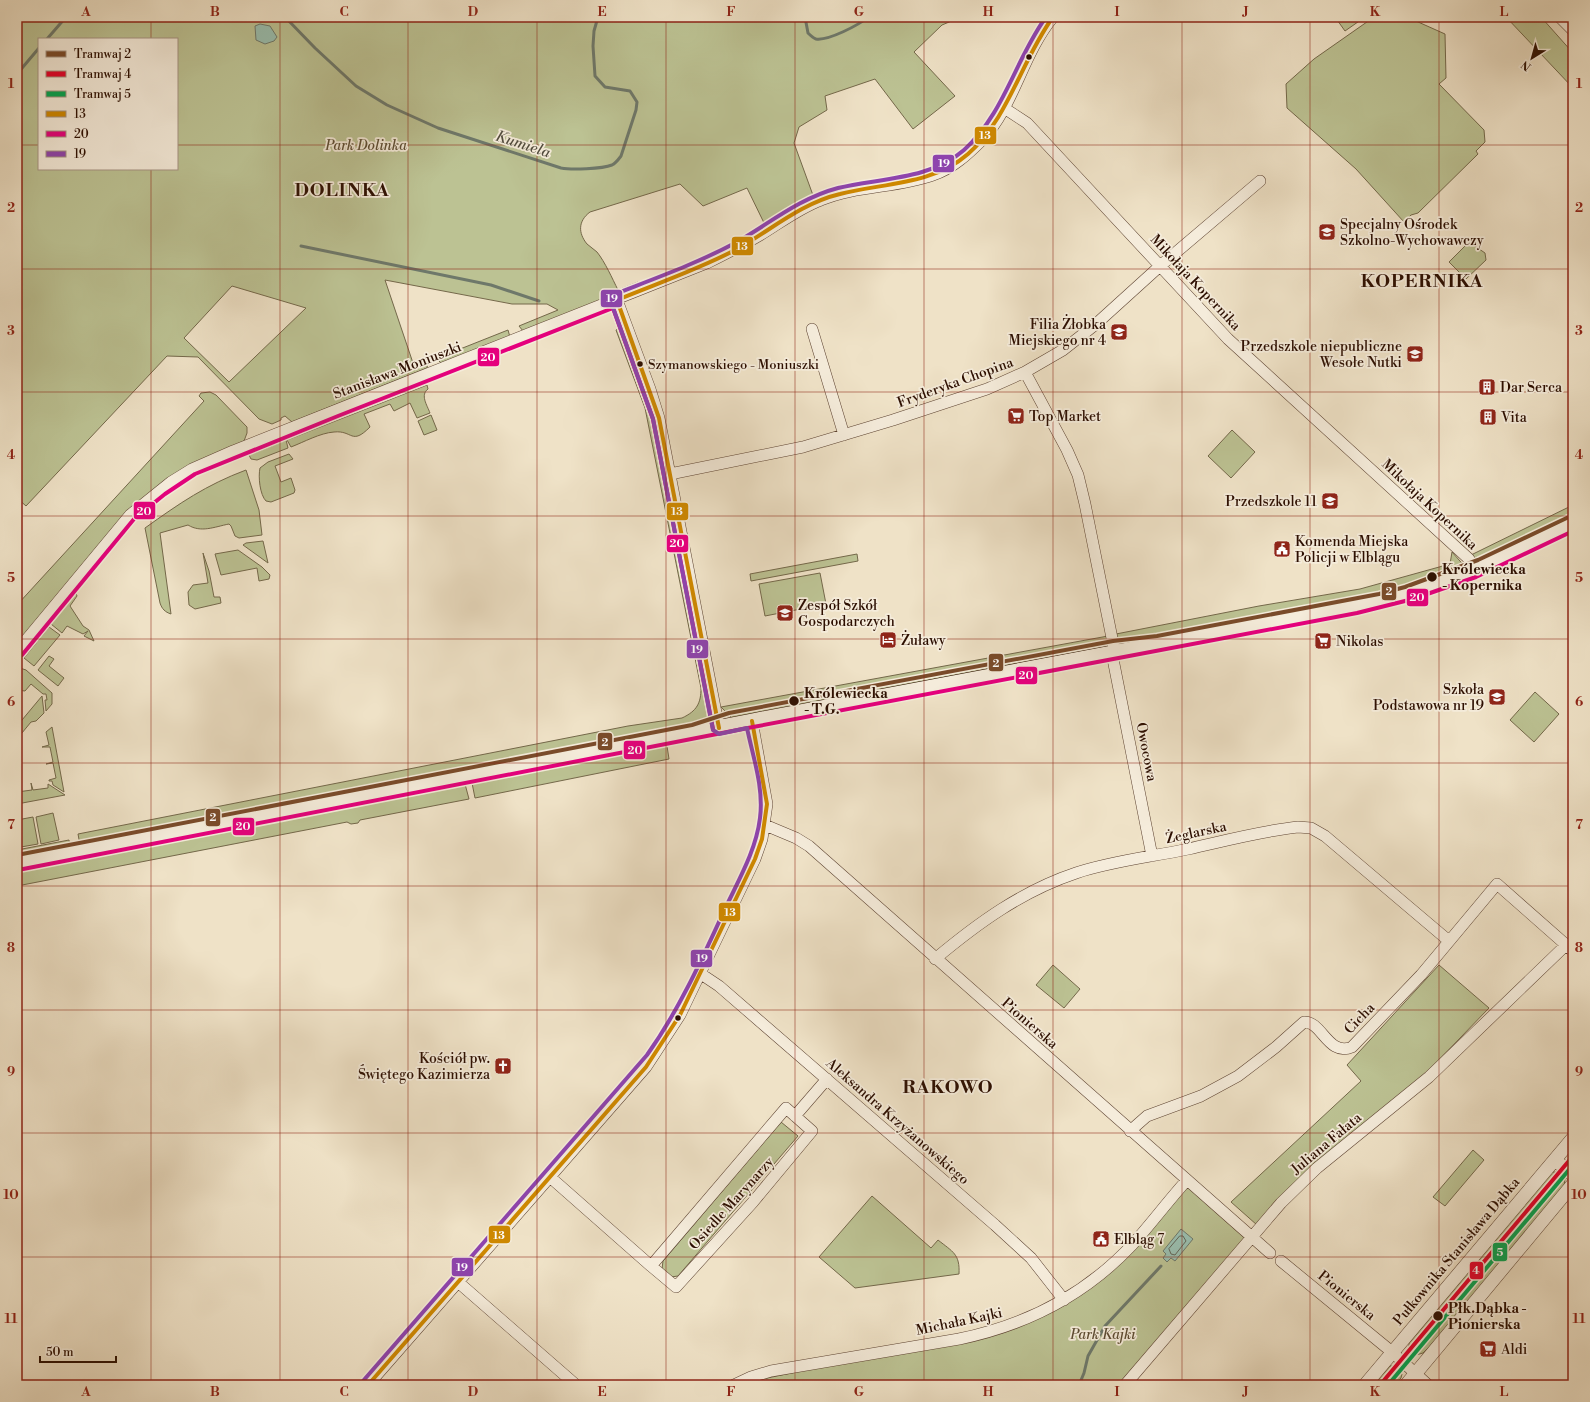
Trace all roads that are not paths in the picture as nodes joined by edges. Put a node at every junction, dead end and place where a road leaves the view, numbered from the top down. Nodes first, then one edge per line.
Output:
1 (1053, 17) edge
2 (1562, 17) edge
3 (1573, 29) edge
4 (1004, 108) junction
5 (1260, 181) dead end
6 (1160, 266) junction
7 (617, 300) junction
8 (812, 329) dead end
9 (1025, 372) junction
10 (844, 435) junction
11 (670, 474) junction
12 (1573, 524) edge
13 (1474, 571) junction
14 (17, 651) edge
15 (1114, 653) junction
16 (752, 721) junction
17 (719, 728) junction
18 (765, 825) junction
19 (1152, 856) junction
20 (17, 864) edge
21 (1449, 941) junction
22 (1570, 948) edge
23 (935, 960) junction
24 (701, 974) junction
25 (827, 1079) junction
26 (795, 1116) junction
27 (1130, 1130) junction
28 (1573, 1138) edge
29 (1555, 1160) junction
30 (1573, 1176) edge
31 (550, 1177) junction
32 (1187, 1180) junction
33 (1573, 1184) edge
34 (1252, 1237) junction
35 (1270, 1252) dead end
36 (1281, 1261) dead end
37 (652, 1266) junction
38 (458, 1282) junction
39 (1064, 1300) junction
40 (1392, 1352) junction
41 (1415, 1374) junction
42 (371, 1384) edge
43 (576, 1385) edge
44 (734, 1385) edge
45 (1126, 1385) edge
46 (1365, 1385) edge
47 (1406, 1385) edge
48 (1428, 1385) edge

1 - 4 street, Stanisława Moniuszki
2 - 3 street
4 - 6 street, Mikołaja Kopernika
4 - 7 street, Stanisława Moniuszki
5 - 6 street, Fryderyka Chopina
6 - 9 street, Fryderyka Chopina
6 - 13 street, Mikołaja Kopernika
7 - 11 street
7 - 14 street, Stanisława Moniuszki
8 - 10 street
9 - 10 street, Fryderyka Chopina
9 - 15 street, Owocowa
10 - 11 street, Fryderyka Chopina
11 - 17 street
12 - 13 main road
13 - 15 main road
15 - 16 main road
15 - 19 street, Owocowa
16 - 17 main road
16 - 18 street
17 - 20 main road
18 - 23 street, Pionierska
18 - 24 street
19 - 21 street, Żeglarska
19 - 23 street, Żeglarska
21 - 22 street, Cicha
21 - 27 street, Cicha
22 - 34 street, Juliana Fałata
23 - 27 street, Pionierska
24 - 25 street, Aleksandra Krzyżanowskiego
24 - 31 street
25 - 26 street
25 - 39 street, Aleksandra Krzyżanowskiego
26 - 37 street, Osiedle Marynarzy
26 - 37 street, Osiedle Marynarzy
27 - 32 street, Pionierska
28 - 29 street, Pułkownika Stanisława Dąbka
29 - 30 street
29 - 40 street, Pułkownika Stanisława Dąbka
31 - 37 street, Osiedle Marynarzy
31 - 38 street
32 - 34 street, Pionierska
32 - 39 street, Michała Kajki
33 - 41 street
34 - 35 street, Pionierska
34 - 45 street, Juliana Fałata
36 - 40 street, Pionierska
38 - 42 street
38 - 43 street
39 - 44 street, Michała Kajki
40 - 41 street, Pionierska
40 - 46 street, Pułkownika Stanisława Dąbka
41 - 47 street
41 - 48 street, Pionierska

